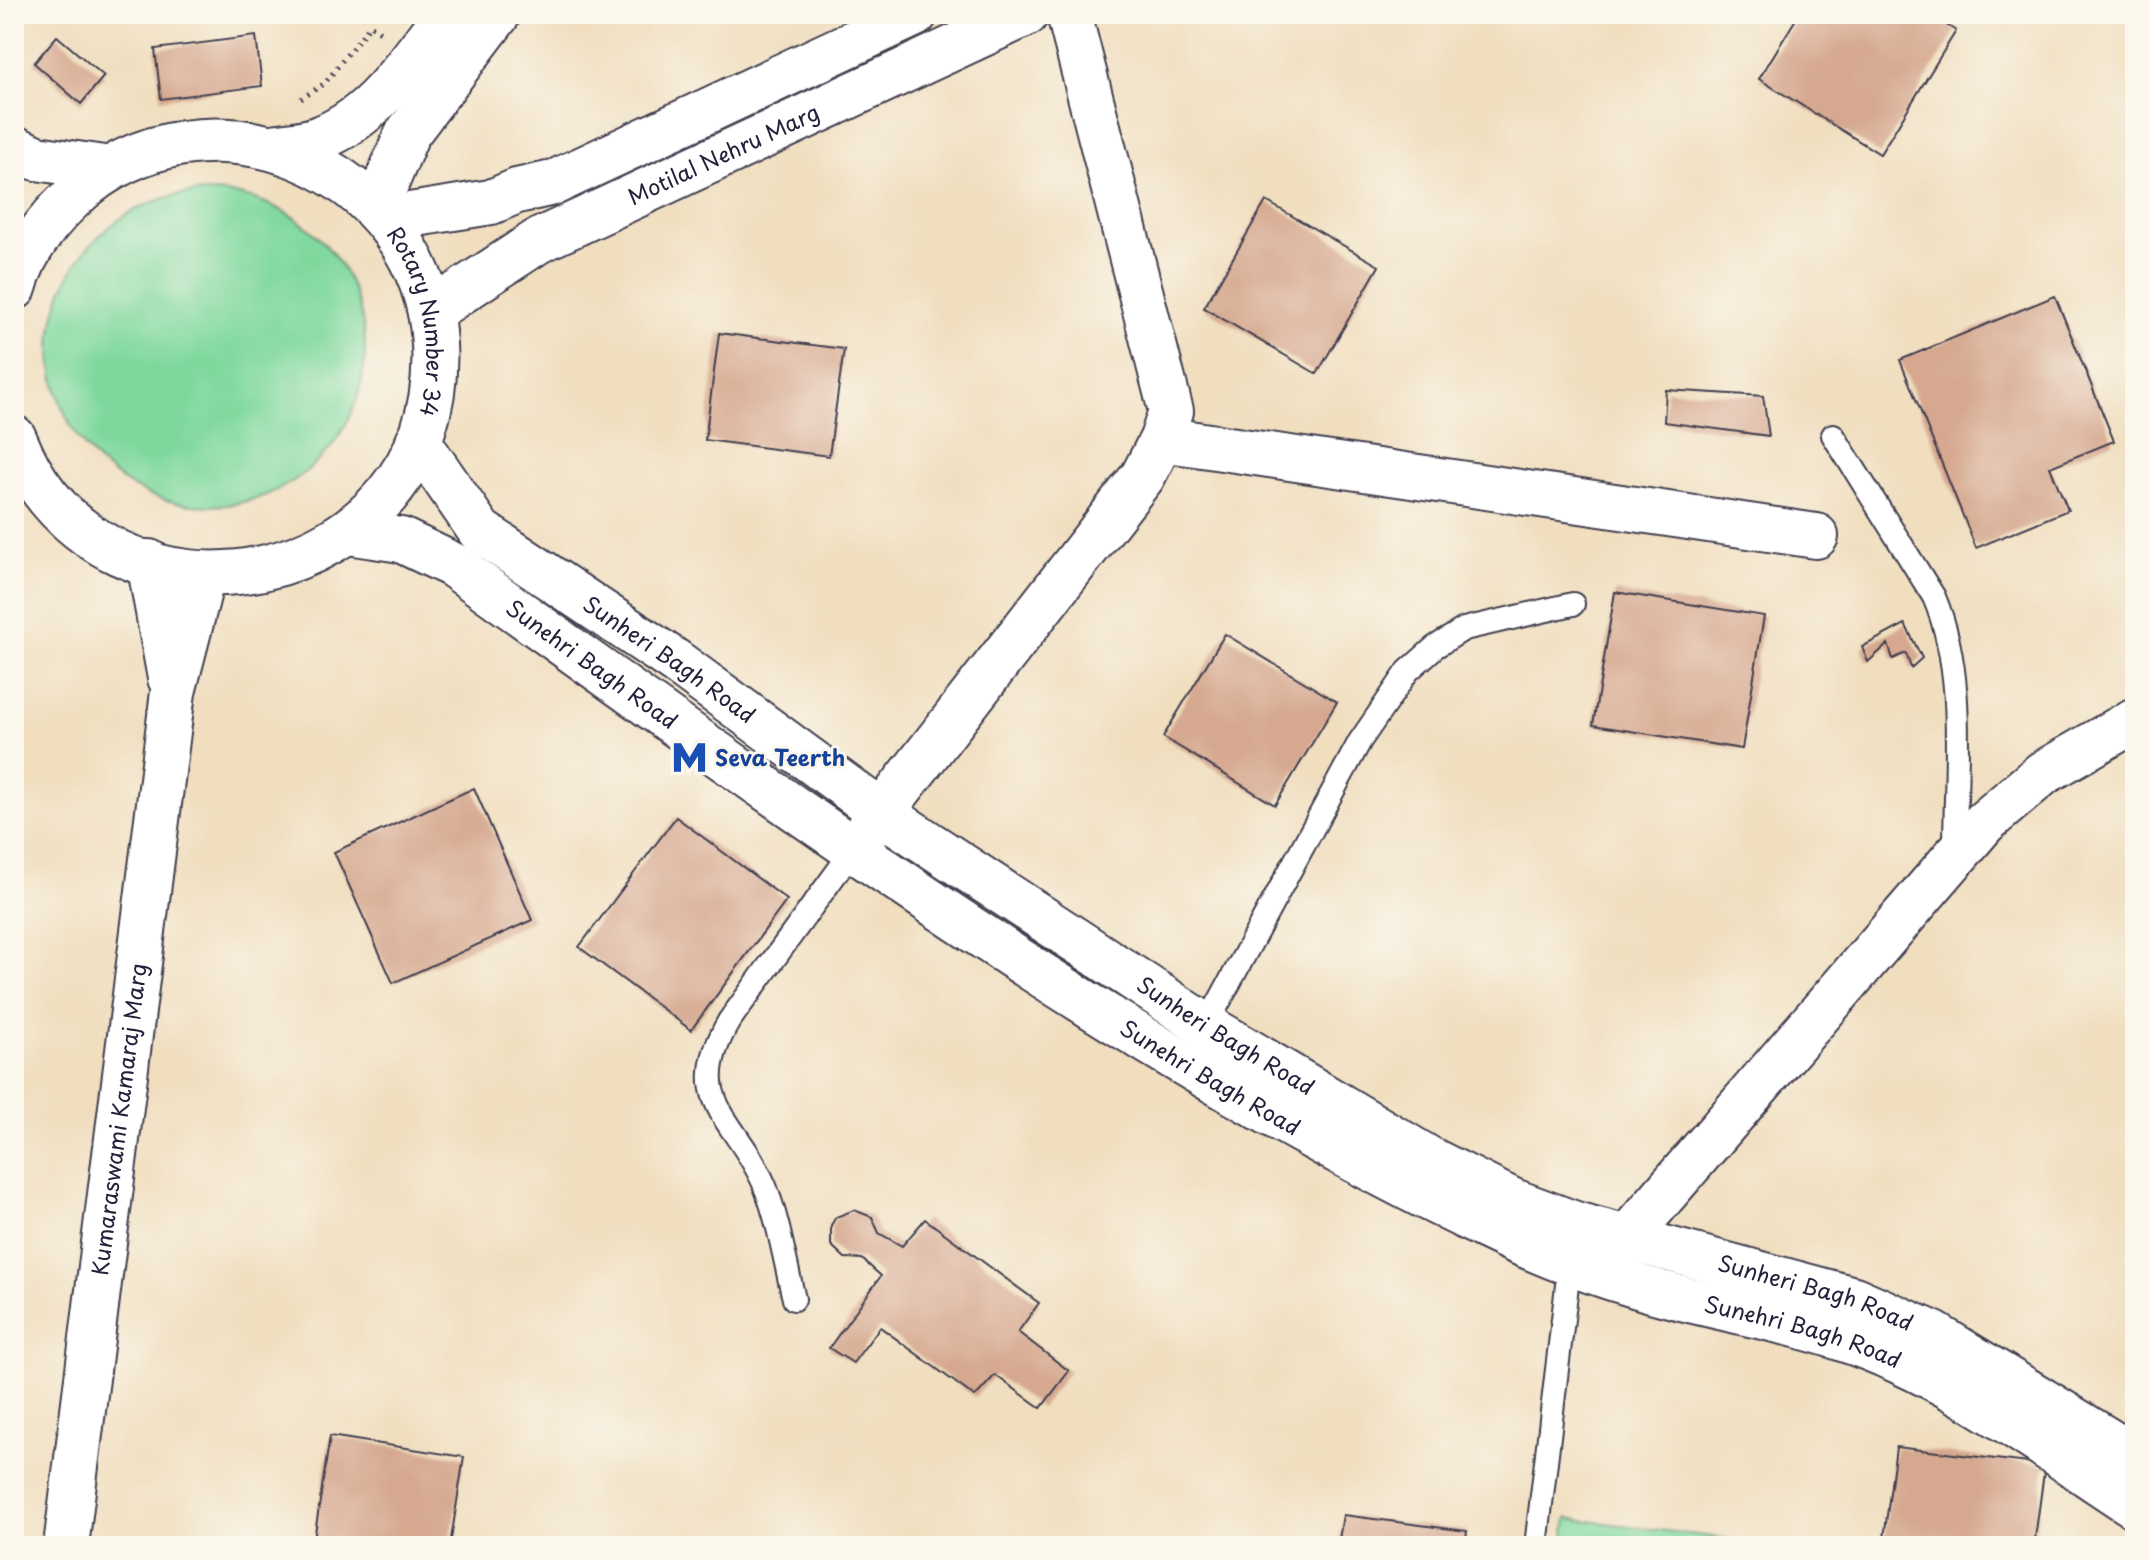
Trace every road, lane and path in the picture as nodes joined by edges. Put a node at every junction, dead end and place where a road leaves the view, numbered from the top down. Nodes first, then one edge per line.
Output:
1 (446, 14) edge
2 (498, 14) edge
3 (915, 14) edge
4 (1026, 14) edge
5 (1069, 14) edge
6 (412, 57) junction
7 (298, 102) dead end
8 (272, 147) junction
9 (14, 148) edge
10 (110, 169) junction
11 (380, 213) junction
12 (14, 288) edge
13 (430, 312) junction
14 (1833, 435) dead end
15 (14, 439) edge
16 (1162, 439) junction
17 (418, 441) junction
18 (348, 532) junction
19 (1816, 536) dead end
20 (149, 562) junction
21 (203, 576) junction
22 (1573, 604) dead end
23 (173, 692) junction
24 (2135, 720) edge
25 (882, 813) junction
26 (853, 850) junction
27 (1955, 855) junction
28 (1206, 1026) junction
29 (1626, 1239) junction
30 (1570, 1260) junction
31 (794, 1299) dead end
32 (2135, 1457) edge
33 (2135, 1506) edge
34 (66, 1546) edge
35 (1536, 1546) edge

1 - 6 street
2 - 11 street
3 - 11 street, Motilal Nehru Marg
4 - 13 street, Motilal Nehru Marg
5 - 16 street
6 - 7 path
6 - 8 street
8 - 10 street, Rotary Number 34
8 - 11 street, Rotary Number 34
9 - 10 street
10 - 12 street, Rotary Number 34
11 - 13 street, Rotary Number 34
13 - 17 street, Rotary Number 34
14 - 27 lane
15 - 20 street, Rotary Number 34
16 - 19 street
16 - 25 street
17 - 18 street, Rotary Number 34
17 - 25 street, Sunheri Bagh Road
18 - 21 street, Rotary Number 34
18 - 26 street, Sunehri Bagh Road
20 - 21 street, Rotary Number 34
20 - 23 street, Kumaraswami Kamaraj Marg
21 - 23 street, Kumaraswami Kamaraj Marg
22 - 28 lane
23 - 34 street, Kumaraswami Kamaraj Marg
24 - 27 street
25 - 26 street
25 - 28 street, Sunheri Bagh Road
26 - 30 street, Sunehri Bagh Road
26 - 31 lane
27 - 29 street
28 - 29 street, Sunheri Bagh Road
29 - 32 street, Sunheri Bagh Road
30 - 33 street, Sunehri Bagh Road
30 - 35 lane

